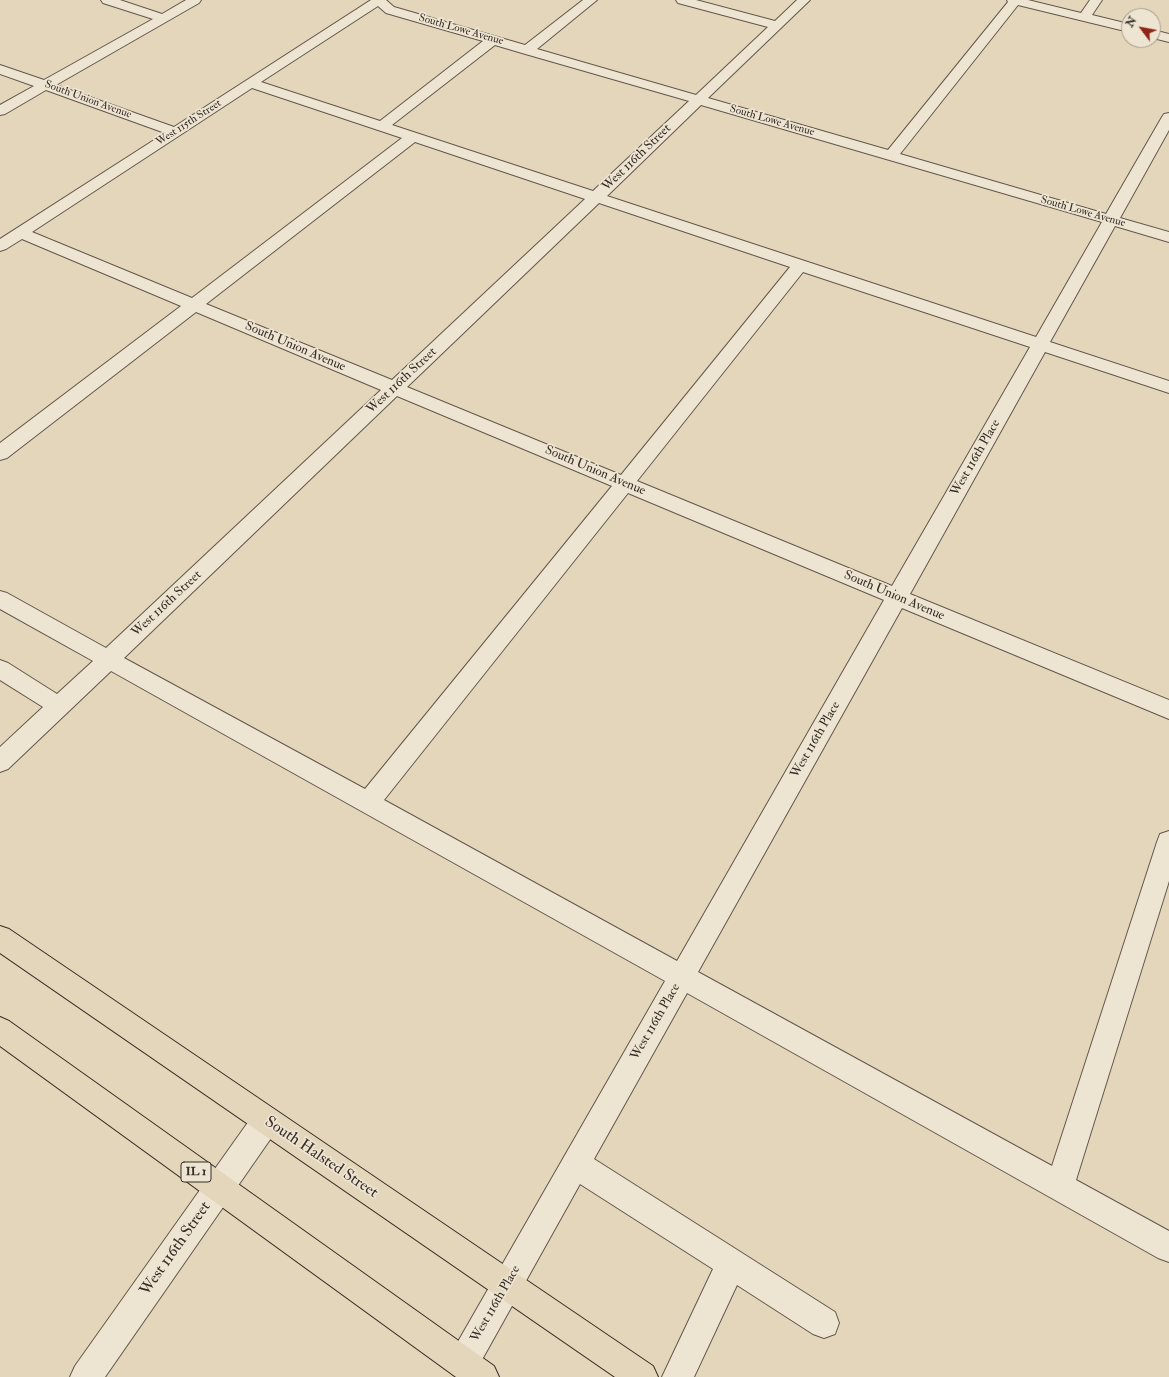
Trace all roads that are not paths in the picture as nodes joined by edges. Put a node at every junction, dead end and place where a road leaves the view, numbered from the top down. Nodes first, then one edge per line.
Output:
1 (107, 0) edge
2 (195, 0) edge
3 (378, 0) edge
4 (591, 0) edge
5 (682, 0) edge
6 (804, 0) edge
7 (1014, 0) edge
8 (1096, 0) edge
9 (1084, 17) junction
10 (163, 18) junction
11 (777, 25) junction
12 (1121, 26) edge
13 (493, 40) junction
14 (527, 50) junction
15 (0, 69) edge
16 (250, 84) junction
17 (45, 85) junction
18 (698, 100) junction
19 (0, 111) edge
20 (1167, 124) edge
21 (381, 127) junction
22 (176, 132) junction
23 (413, 137) junction
24 (891, 156) junction
25 (595, 198) junction
26 (1111, 220) junction
27 (20, 233) junction
28 (1169, 238) edge
29 (0, 246) edge
30 (800, 265) junction
31 (194, 305) junction
32 (1040, 345) junction
33 (1169, 387) edge
34 (394, 388) junction
35 (0, 453) edge
36 (624, 484) junction
37 (898, 597) junction
38 (0, 599) edge
39 (108, 659) junction
40 (0, 669) edge
41 (59, 706) junction
42 (1169, 710) edge
43 (0, 762) edge
44 (368, 803) junction
45 (1169, 842) edge
46 (0, 938) edge
47 (682, 977) junction
48 (0, 1030) edge
49 (266, 1121) junction
50 (576, 1164) junction
51 (1060, 1186) junction
52 (219, 1188) junction
53 (1169, 1247) edge
54 (731, 1264) junction
55 (508, 1285) junction
56 (824, 1323) dead end
57 (473, 1370) edge
58 (86, 1377) edge
59 (642, 1377) edge
60 (678, 1377) edge

1 - 10 street
2 - 10 street
3 - 13 street, South Lowe Avenue
3 - 16 street, West 115th Street
4 - 14 street
5 - 11 street
6 - 11 street, West 116th Street
7 - 9 street
7 - 24 street
8 - 9 street
9 - 12 street
10 - 17 street
11 - 18 street, West 116th Street
13 - 14 street, South Lowe Avenue
13 - 21 street
14 - 18 street, South Lowe Avenue
15 - 17 street, South Union Avenue
16 - 21 street
16 - 22 street, West 115th Street
17 - 19 street
17 - 22 street, South Union Avenue
18 - 24 street, South Lowe Avenue
18 - 25 street, West 116th Street
20 - 26 street, West 116th Place
21 - 23 street
22 - 27 street, West 115th Street
23 - 25 street
23 - 31 street
24 - 26 street, South Lowe Avenue
25 - 30 street
25 - 34 street, West 116th Street
26 - 28 street, South Lowe Avenue
26 - 32 street, West 116th Place
27 - 29 street, West 115th Street
27 - 31 street, South Union Avenue
30 - 32 street
30 - 36 street
31 - 34 street, South Union Avenue
31 - 35 street
32 - 33 street
32 - 37 street, West 116th Place
34 - 36 street, South Union Avenue
34 - 39 street, West 116th Street
36 - 37 street, South Union Avenue
36 - 44 street
37 - 42 street, South Union Avenue
37 - 47 street, West 116th Place
38 - 39 street
39 - 41 street, West 116th Street
39 - 44 street
40 - 41 street
41 - 43 street, West 116th Street
44 - 47 street
45 - 51 street
46 - 49 main road, South Halsted Street
47 - 50 street, West 116th Place
47 - 51 street
48 - 52 main road, IL 1
49 - 52 street, West 116th Street
49 - 55 main road, South Halsted Street
50 - 54 street
50 - 55 street, West 116th Place
51 - 53 street
52 - 57 main road, IL 1
52 - 58 street, West 116th Street
54 - 56 street
54 - 60 street
55 - 57 street, West 116th Place
55 - 59 main road, South Halsted Street

